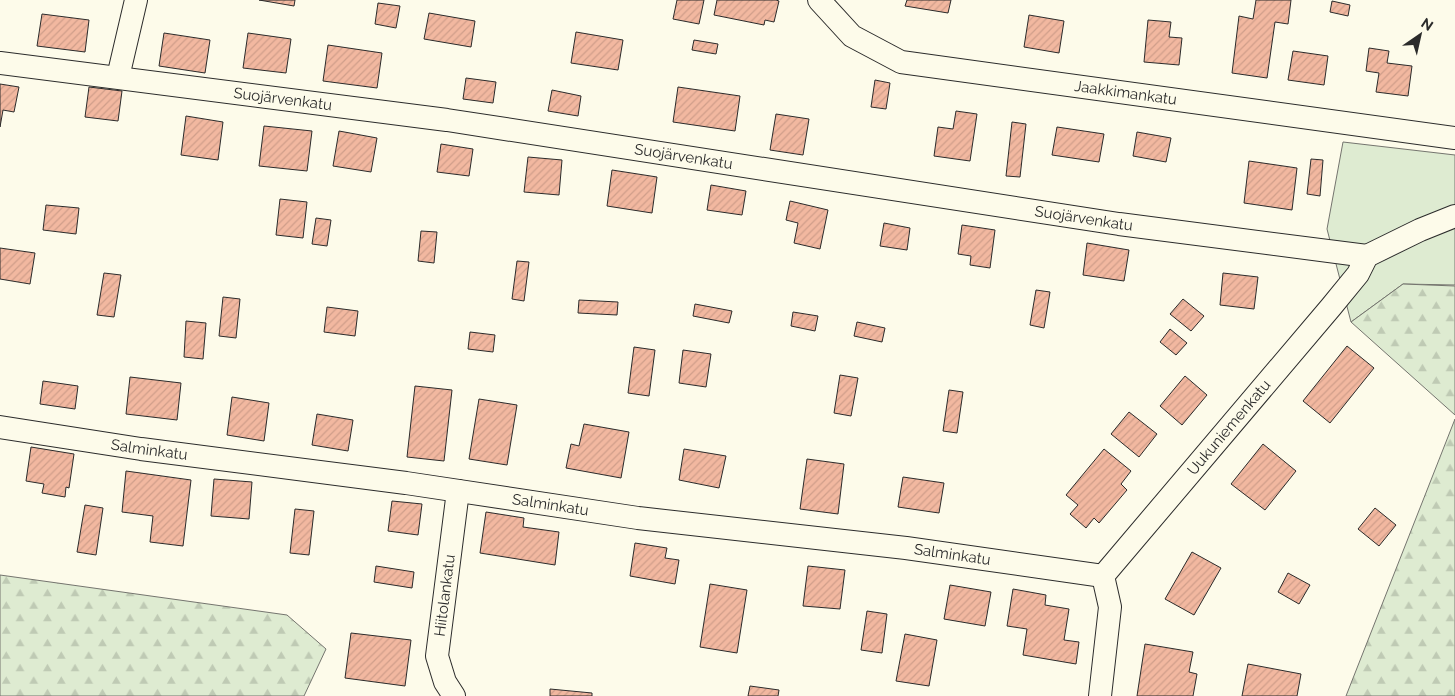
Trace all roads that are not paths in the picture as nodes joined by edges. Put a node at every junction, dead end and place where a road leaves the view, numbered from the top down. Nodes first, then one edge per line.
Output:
1 (136, 0) edge
2 (818, 0) edge
3 (0, 63) edge
4 (118, 77) junction
5 (1455, 138) edge
6 (1455, 216) edge
7 (1367, 256) junction
8 (0, 427) edge
9 (458, 491) junction
10 (1103, 576) junction
11 (454, 696) edge
12 (1100, 696) edge

1 - 4 street
2 - 5 street, Jaakkimankatu
3 - 4 street, Suojärvenkatu
4 - 7 street, Suojärvenkatu
6 - 7 street
7 - 10 street, Uukuniemenkatu
8 - 9 street, Salminkatu
9 - 10 street, Salminkatu
9 - 11 street, Hiitolankatu
10 - 12 street

